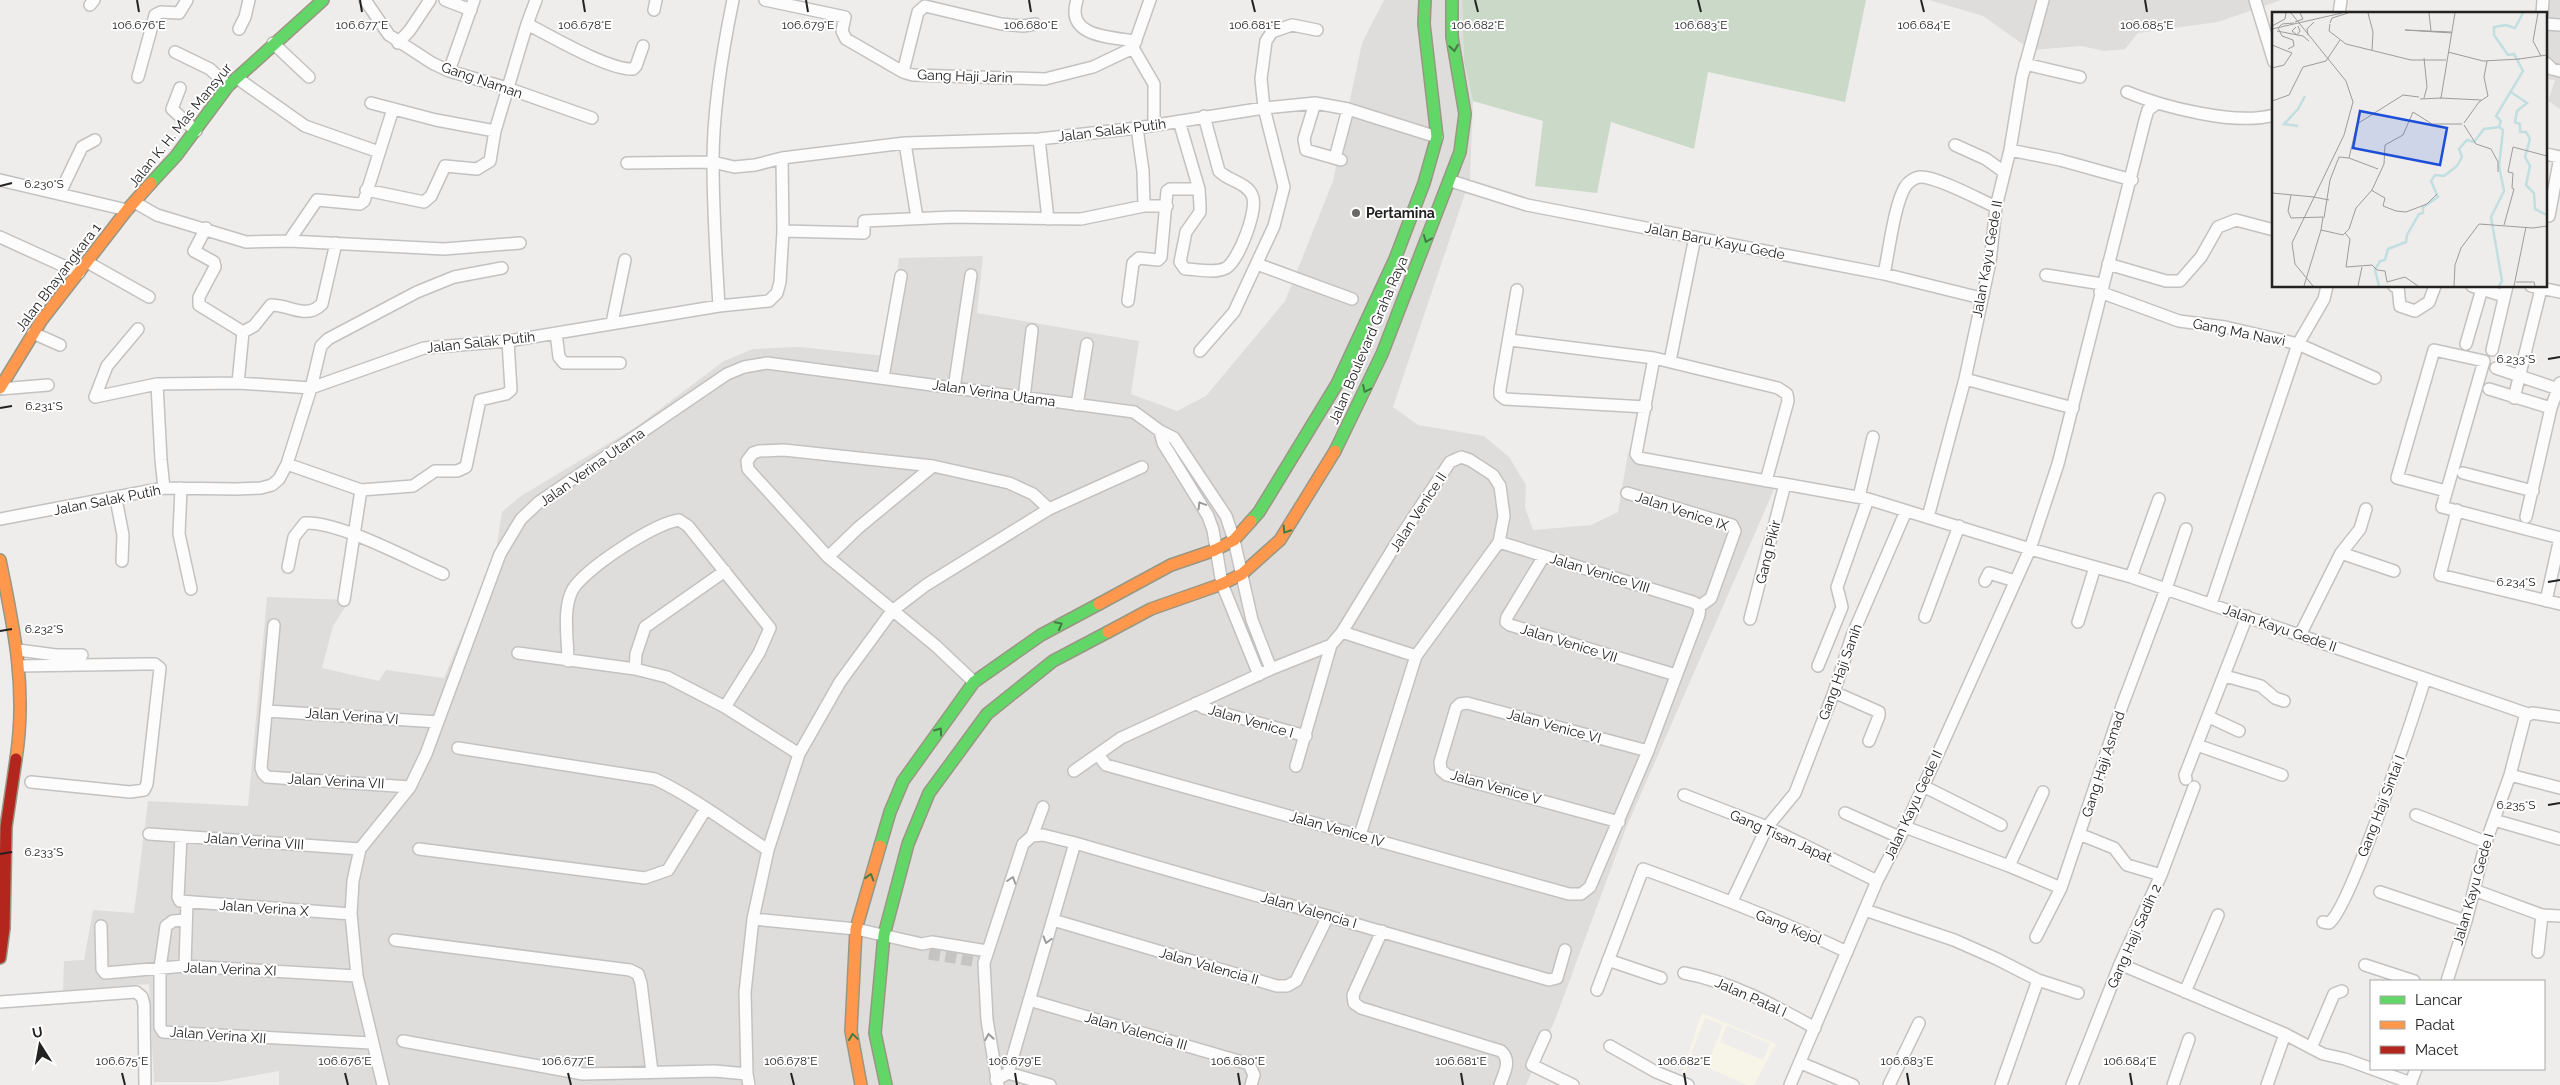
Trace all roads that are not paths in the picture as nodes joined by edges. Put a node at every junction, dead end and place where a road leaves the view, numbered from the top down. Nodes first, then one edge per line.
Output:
1 (186, 0) edge
2 (250, 0) edge
3 (365, 0) edge
4 (430, 0) edge
5 (445, 0) edge
6 (536, 0) edge
7 (733, 0) edge
8 (765, 0) edge
9 (1077, 0) edge
10 (1150, 0) edge
11 (1425, 0) edge
12 (1452, 0) edge
13 (2043, 0) edge
14 (317, 1) edge
15 (2256, 2) edge
16 (473, 5) edge
17 (527, 24) junction
18 (1035, 24) dead end
19 (239, 30) dead end
20 (1317, 30) dead end
21 (398, 42) junction
22 (273, 43) junction
23 (1134, 45) junction
24 (643, 46) dead end
25 (175, 52) dead end
26 (2272, 54) edge
27 (2025, 64) junction
28 (2548, 65) edge
29 (449, 71) junction
30 (2560, 71) edge
31 (903, 72) junction
32 (138, 77) dead end
33 (2080, 77) dead end
34 (237, 78) junction
35 (309, 78) dead end
36 (228, 86) junction
37 (180, 88) dead end
38 (507, 88) junction
39 (2127, 92) dead end
40 (372, 103) dead end
41 (1315, 103) junction
42 (2156, 104) junction
43 (1264, 108) junction
44 (393, 109) junction
45 (1348, 109) junction
46 (2272, 115) edge
47 (1204, 116) junction
48 (592, 118) dead end
49 (1179, 121) junction
50 (1154, 125) junction
51 (1137, 128) junction
52 (196, 131) junction
53 (495, 131) junction
54 (1437, 137) junction
55 (1039, 139) junction
56 (95, 140) dead end
57 (905, 144) junction
58 (1955, 145) dead end
59 (2010, 150) junction
60 (379, 152) junction
61 (2560, 157) edge
62 (782, 158) junction
63 (628, 162) dead end
64 (712, 162) junction
65 (2004, 172) junction
66 (0, 180) edge
67 (2132, 180) junction
68 (1451, 181) junction
69 (1199, 189) junction
70 (366, 190) junction
71 (60, 193) junction
72 (132, 206) junction
73 (1144, 206) junction
74 (1167, 206) junction
75 (1996, 207) junction
76 (2549, 216) dead end
77 (917, 218) junction
78 (1048, 219) junction
79 (206, 228) junction
80 (2272, 229) edge
81 (783, 231) junction
82 (0, 237) edge
83 (1695, 237) junction
84 (289, 241) junction
85 (336, 243) junction
86 (520, 243) dead end
87 (625, 260) dead end
88 (87, 262) junction
89 (1257, 264) junction
90 (2108, 264) junction
91 (502, 268) dead end
92 (79, 273) junction
93 (1884, 274) junction
94 (971, 275) dead end
95 (2046, 275) dead end
96 (901, 276) dead end
97 (2101, 288) junction
98 (2327, 288) edge
99 (2398, 288) edge
100 (2434, 288) edge
101 (2477, 288) edge
102 (2536, 288) edge
103 (2541, 288) edge
104 (1516, 290) dead end
105 (2506, 291) edge
106 (2560, 292) edge
107 (149, 297) dead end
108 (1981, 298) junction
109 (1352, 299) dead end
110 (1128, 301) dead end
111 (719, 306) junction
112 (612, 323) junction
113 (138, 329) dead end
114 (1032, 330) dead end
115 (242, 332) junction
116 (34, 333) junction
117 (556, 333) junction
118 (1510, 340) junction
119 (508, 341) junction
120 (1087, 344) dead end
121 (2298, 344) junction
122 (2466, 344) dead end
123 (60, 345) dead end
124 (2492, 350) dead end
125 (1200, 352) dead end
126 (1654, 358) junction
127 (1670, 361) junction
128 (620, 363) dead end
129 (2496, 368) dead end
130 (2520, 375) junction
131 (883, 377) junction
132 (2375, 378) dead end
133 (1966, 379) junction
134 (238, 383) junction
135 (157, 384) junction
136 (48, 385) dead end
137 (2559, 386) edge
138 (311, 388) junction
139 (954, 388) junction
140 (0, 389) edge
141 (2489, 389) dead end
142 (1024, 398) junction
143 (2514, 398) junction
144 (1078, 405) junction
145 (1646, 407) junction
146 (2073, 408) junction
147 (2551, 408) junction
148 (1160, 431) junction
149 (1873, 437) dead end
150 (1185, 454) junction
151 (1174, 460) junction
152 (287, 464) junction
153 (933, 466) junction
154 (1142, 467) dead end
155 (2463, 473) dead end
156 (1766, 481) junction
157 (1785, 484) junction
158 (164, 488) junction
159 (181, 488) junction
160 (361, 490) junction
161 (2446, 490) junction
162 (2533, 491) junction
163 (1627, 493) dead end
164 (1863, 498) junction
165 (116, 499) junction
166 (2158, 499) dead end
167 (1050, 509) junction
168 (2366, 509) dead end
169 (2457, 510) junction
170 (1906, 511) junction
171 (1928, 517) junction
172 (2526, 517) dead end
173 (0, 519) edge
174 (1959, 526) junction
175 (2186, 528) dead end
176 (353, 535) junction
177 (1234, 540) junction
178 (1498, 542) junction
179 (2030, 549) junction
180 (1216, 550) junction
181 (2341, 553) junction
182 (1544, 556) junction
183 (828, 557) junction
184 (122, 561) dead end
185 (1, 567) edge
186 (288, 567) dead end
187 (2095, 567) junction
188 (725, 571) junction
189 (2394, 571) dead end
190 (443, 574) dead end
191 (1242, 574) junction
192 (2131, 577) junction
193 (1985, 580) dead end
194 (2015, 581) junction
195 (1222, 584) junction
196 (191, 589) dead end
197 (2166, 589) junction
198 (344, 600) dead end
199 (2546, 601) junction
200 (2211, 604) junction
201 (2560, 604) edge
202 (1700, 606) junction
203 (892, 611) junction
204 (2247, 616) junction
205 (1925, 617) dead end
206 (1750, 619) dead end
207 (2078, 622) dead end
208 (274, 625) dead end
209 (1342, 632) junction
210 (2300, 635) junction
211 (1331, 645) junction
212 (18, 650) junction
213 (518, 653) dead end
214 (82, 655) dead end
215 (1416, 656) junction
216 (568, 661) junction
217 (20, 666) junction
218 (1818, 666) dead end
219 (635, 669) junction
220 (1271, 669) junction
221 (1259, 675) junction
222 (1676, 675) junction
223 (2226, 676) junction
224 (2425, 679) junction
225 (974, 682) junction
226 (1834, 692) junction
227 (2284, 701) dead end
228 (1196, 703) junction
229 (1460, 704) joint
230 (725, 707) junction
231 (267, 711) junction
232 (2528, 714) junction
233 (2560, 717) edge
234 (2209, 718) junction
235 (438, 722) junction
236 (2239, 731) dead end
237 (1306, 736) junction
238 (1869, 741) dead end
239 (2197, 745) junction
240 (458, 748) dead end
241 (1648, 751) junction
242 (798, 754) junction
243 (1098, 756) junction
244 (1296, 766) dead end
245 (1074, 771) dead end
246 (2282, 775) dead end
247 (2510, 775) junction
248 (31, 782) dead end
249 (1923, 786) junction
250 (410, 787) junction
251 (2560, 788) edge
252 (2043, 792) dead end
253 (1684, 795) dead end
254 (1043, 807) dead end
255 (4, 810) edge
256 (705, 810) junction
257 (1845, 813) dead end
258 (2416, 815) dead end
259 (2494, 820) junction
260 (1619, 822) junction
261 (2002, 825) dead end
262 (3, 827) edge
263 (1767, 827) junction
264 (1902, 832) junction
265 (149, 834) dead end
266 (2079, 834) junction
267 (1360, 835) junction
268 (181, 836) junction
269 (1032, 836) junction
270 (2560, 840) edge
271 (2486, 842) junction
272 (1075, 843) junction
273 (360, 849) junction
274 (419, 849) dead end
275 (768, 850) junction
276 (2009, 866) junction
277 (2161, 875) junction
278 (1877, 881) junction
279 (2060, 888) junction
280 (2474, 890) junction
281 (2380, 892) dead end
282 (183, 901) junction
283 (1732, 901) junction
284 (1865, 910) junction
285 (351, 914) junction
286 (2542, 914) junction
287 (2218, 915) dead end
288 (1328, 916) junction
289 (2560, 916) edge
290 (2, 919) edge
291 (753, 919) junction
292 (186, 920) junction
293 (1053, 920) junction
294 (2466, 921) junction
295 (2323, 922) dead end
296 (101, 926) dead end
297 (856, 929) junction
298 (1382, 931) junction
299 (884, 935) junction
300 (2036, 937) dead end
301 (394, 940) dead end
302 (1565, 950) dead end
303 (987, 951) junction
304 (1847, 952) junction
305 (2538, 952) dead end
306 (0, 958) edge
307 (1608, 960) junction
308 (2120, 964) junction
309 (2364, 965) dead end
310 (185, 966) junction
311 (160, 968) junction
312 (1684, 973) dead end
313 (357, 976) junction
314 (1661, 978) dead end
315 (2038, 980) junction
316 (2411, 980) edge
317 (2447, 980) edge
318 (1596, 990) dead end
319 (2342, 991) dead end
320 (2185, 992) junction
321 (2078, 993) dead end
322 (1029, 1000) junction
323 (0, 1002) edge
324 (1919, 1023) dead end
325 (1815, 1028) junction
326 (2285, 1034) junction
327 (1545, 1036) dead end
328 (2188, 1039) dead end
329 (403, 1041) dead end
330 (371, 1043) junction
331 (1610, 1046) dead end
332 (2312, 1048) junction
333 (1801, 1063) junction
334 (2370, 1069) edge
335 (2372, 1070) edge
336 (2416, 1070) edge
337 (652, 1072) junction
338 (1008, 1073) junction
339 (748, 1079) edge
340 (997, 1082) edge
341 (2411, 1084) edge
342 (145, 1085) edge
343 (383, 1085) edge
344 (861, 1085) edge
345 (886, 1085) edge
346 (1050, 1085) edge
347 (1252, 1085) edge
348 (1500, 1085) edge
349 (1573, 1085) edge
350 (1688, 1085) edge
351 (1790, 1085) edge
352 (1853, 1085) edge
353 (1889, 1085) edge
354 (2001, 1085) edge
355 (2072, 1085) edge
356 (2173, 1085) edge
357 (2267, 1085) edge

1 - 32 street
2 - 19 street
3 - 21 street, Gang Naman
4 - 21 street
5 - 16 street
6 - 17 street
7 - 64 street
8 - 31 street, Gang Haji Jarin
9 - 23 street
10 - 23 street
11 - 54 main road, Jalan Boulevard Graha Raya
12 -> 68 main road, Jalan Boulevard Graha Raya
13 - 27 street, Jalan Kayu Gede II
14 - 22 main road, Jalan K. H. Mas Mansyur
15 - 26 street
16 - 29 street
17 - 24 street
17 - 38 street
18 - 31 street
20 - 43 street
21 - 29 street, Gang Naman
22 - 34 main road, Jalan K. H. Mas Mansyur
22 - 35 street
23 - 31 street, Gang Haji Jarin
23 - 50 street
25 - 36 street
27 - 33 street
27 - 59 street, Jalan Kayu Gede II
28 - 30 street
29 - 38 street, Gang Naman
34 - 36 main road, Jalan K. H. Mas Mansyur
34 - 60 street
36 - 52 main road, Jalan K. H. Mas Mansyur
37 - 52 street
38 - 48 street, Gang Naman
38 - 53 street
39 - 42 street
40 - 44 street
41 - 43 street, Jalan Salak Putih
41 - 45 street, Jalan Salak Putih
41 - 45 street
42 - 46 street
42 - 67 street, Jalan Kayu Gede II
43 - 47 street, Jalan Salak Putih
43 - 89 street
44 - 53 street
44 - 60 street
45 - 54 street, Jalan Salak Putih
47 - 49 street, Jalan Salak Putih
47 - 69 street
49 - 50 street, Jalan Salak Putih
49 - 69 street
50 - 51 street, Jalan Salak Putih
51 - 55 street, Jalan Salak Putih
51 - 73 street
52 - 72 main road, Jalan K. H. Mas Mansyur
53 - 70 street
54 - 177 main road, Jalan Boulevard Graha Raya
55 - 57 street, Jalan Salak Putih
55 - 78 street
56 - 71 street
57 - 62 street, Jalan Salak Putih
57 - 77 street
58 - 65 street
59 - 65 street, Jalan Kayu Gede II
59 - 67 street
60 - 70 street
61 - 76 street
62 - 64 street, Jalan Salak Putih
62 - 81 street, Jalan Salak Putih
63 - 64 street, Jalan Salak Putih
64 - 111 street
65 - 75 street, Jalan Kayu Gede II
66 - 71 street
67 - 90 street, Jalan Kayu Gede II
68 - 83 street, Jalan Baru Kayu Gede
68 -> 191 main road, Jalan Boulevard Graha Raya
69 - 74 street
70 - 84 street
71 - 72 street
72 - 79 street
72 - 88 main road, Jalan Bhayangkara 1
73 - 74 street
73 - 78 street
74 - 110 street
75 - 93 street
75 - 108 street, Jalan Kayu Gede II
77 - 78 street
77 - 81 street
79 - 84 street
79 - 115 street
80 - 90 street
81 - 111 street, Jalan Salak Putih
82 - 92 street
83 - 93 street, Jalan Baru Kayu Gede
83 - 127 street
84 - 85 street
85 - 86 street
85 - 115 street
87 - 112 street
88 - 92 main road, Jalan Bhayangkara 1
88 - 107 street
89 - 109 street
89 - 125 street
90 - 97 street, Jalan Kayu Gede II
91 - 138 street
92 - 116 main road, Jalan Bhayangkara 1
93 - 108 street, Jalan Baru Kayu Gede
94 - 139 street
95 - 97 street, Gang Ma Nawi
96 - 131 street
97 - 121 street, Gang Ma Nawi
97 - 146 street, Jalan Kayu Gede II
98 - 121 street
99 - 100 street
101 - 105 street
101 - 122 street
102 - 130 street
103 - 106 street
104 - 118 street
105 - 124 street
108 - 133 street, Jalan Kayu Gede II
111 - 112 street, Jalan Salak Putih
112 - 117 street, Jalan Salak Putih
113 - 135 street
114 - 142 street
115 - 134 street
116 - 123 street
116 - 140 main road, Jalan Bhayangkara 1
117 - 119 street, Jalan Salak Putih
117 - 128 street
118 - 126 street
118 - 145 street
119 - 138 street, Jalan Salak Putih
119 - 160 street
120 - 144 street
121 - 132 street, Gang Ma Nawi
121 - 200 street
126 - 127 street
126 - 145 street
127 - 156 street
129 - 130 street
130 - 137 street
130 - 143 street
131 - 139 street, Jalan Verina Utama
131 - 235 street, Jalan Verina Utama
133 - 146 street
133 - 171 street, Jalan Kayu Gede II
134 - 135 street
134 - 138 street
135 - 158 street
136 - 140 street
137 - 147 street
138 - 152 street, Jalan Salak Putih
139 - 142 street, Jalan Verina Utama
141 - 143 street
142 - 144 street, Jalan Verina Utama
143 - 147 street
144 - 148 street, Jalan Verina Utama
145 - 156 street, Jalan Kayu Gede II
146 - 179 street, Jalan Kayu Gede II
147 - 162 street
148 - 150 street, Jalan Verina Utama
148 - 151 street, Jalan Verina Utama
149 - 164 street
150 - 151 street
150 - 177 street, Jalan Verina Utama
180 -> 151 street, Jalan Verina Utama
152 - 159 street, Jalan Salak Putih
152 - 160 street
153 - 167 street
153 - 183 street
153 - 183 street
154 - 167 street
155 - 162 street
156 - 157 street, Jalan Kayu Gede II
157 - 164 street, Jalan Kayu Gede II
157 - 206 street, Gang Pikir
158 - 159 street, Jalan Salak Putih
158 - 165 street, Jalan Salak Putih
159 - 196 street
160 - 176 street
161 - 161 street
161 - 169 street
162 - 172 street
163 - 202 street, Jalan Venice IX
164 - 170 street, Jalan Kayu Gede II
164 - 218 street
165 - 173 street, Jalan Salak Putih
165 - 184 street
166 - 192 street
167 - 203 street
168 - 181 street
169 - 199 street
169 - 199 street
170 - 171 street, Jalan Kayu Gede II
170 - 226 street, Gang Haji Sanih
171 - 174 street, Jalan Kayu Gede II
174 - 179 street, Jalan Kayu Gede II
174 - 205 street
175 - 197 street, Gang Haji Asmad
176 - 186 street
176 - 190 street
176 - 198 street
177 - 180 main road, Jalan Boulevard Graha Raya
177 - 191 street, Jalan Verina Utama
178 - 182 street, Jalan Venice VIII
178 - 209 street, Jalan Venice II
178 - 215 street, Jalan Venice II
179 - 187 street, Jalan Kayu Gede II
179 - 194 street, Jalan Kayu Gede II
180 - 195 street, Jalan Verina Utama
225 -> 180 main road, Jalan Boulevard Graha Raya
181 - 189 street
181 - 210 street
182 - 202 street, Jalan Venice VIII
182 - 222 street, Jalan Venice VII
183 - 203 street
185 - 212 main road
187 - 192 street, Jalan Kayu Gede II
187 - 207 street
188 - 216 street
188 - 219 street
188 - 230 street
191 - 195 main road, Jalan Boulevard Graha Raya
191 - 220 street, Jalan Verina Utama
192 - 197 street, Jalan Kayu Gede II
193 - 194 street
194 - 249 street, Jalan Kayu Gede II
195 - 221 street, Jalan Verina Utama
195 - 299 main road, Jalan Boulevard Graha Raya
197 - 200 street, Jalan Kayu Gede II
197 - 266 street, Gang Haji Asmad
199 - 201 street
200 - 204 street, Jalan Kayu Gede II
202 - 222 street
203 - 225 street
203 - 242 street
204 - 210 street, Jalan Kayu Gede II
204 - 223 street, Gang Haji Sadih 2
208 - 231 street
209 - 211 street, Jalan Venice II
209 - 215 street
210 - 224 street, Jalan Kayu Gede II
211 - 220 street, Jalan Venice II
211 - 237 street, Jalan Venice I
212 - 214 street
212 - 217 main road
213 - 216 street
215 - 267 street, Jalan Venice II
216 - 219 street
217 - 248 street
217 - 255 main road
219 - 230 street
220 - 221 street, Jalan Venice II
221 - 228 street, Jalan Venice II
222 - 241 street
223 - 227 street
223 - 234 street, Gang Haji Sadih 2
224 - 232 street, Jalan Kayu Gede II
224 - 295 street, Gang Haji Sintai I
297 -> 225 main road, Jalan Boulevard Graha Raya
226 - 238 street
226 - 263 street, Gang Haji Sanih
228 - 237 street, Jalan Venice I
228 - 243 street, Jalan Venice II
229 - 241 street, Jalan Venice VI
229 - 260 street, Jalan Venice V
230 - 242 street
231 - 235 street, Jalan Verina VI
231 - 250 street, Jalan Verina VII
232 - 233 street
232 - 247 street, Jalan Kayu Gede I
234 - 236 street
234 - 239 street, Gang Haji Sadih 2
235 - 250 street, Jalan Verina Utama
237 - 244 street, Jalan Venice I
239 - 246 street
239 - 277 street, Gang Haji Sadih 2
240 - 256 street
241 - 260 street
242 - 275 street
243 - 245 street, Jalan Venice II
243 - 267 street, Jalan Venice IV
247 - 251 street
247 - 259 street, Jalan Kayu Gede I
249 - 261 street
249 - 264 street, Jalan Kayu Gede II
250 - 273 street, Jalan Verina Utama
252 - 276 street
253 - 263 street, Gang Tisan Japat
254 - 269 street
255 - 262 main road
256 - 274 street
256 - 275 street
257 - 264 street
258 - 271 street
259 - 270 street
259 - 271 street, Jalan Kayu Gede I
260 - 267 street, Jalan Venice IV
262 - 290 main road
263 - 278 street, Gang Tisan Japat
263 - 283 street, Gang Haji Sanih
264 - 276 street
264 - 278 street, Jalan Kayu Gede II
265 - 268 street, Jalan Verina VIII
266 - 277 street
266 - 279 street, Gang Haji Asmad
268 - 273 street, Jalan Verina VIII
268 - 282 street
269 - 272 street, Jalan Valencia I
303 -> 269 street
271 - 280 street, Jalan Kayu Gede I
272 - 288 street, Jalan Valencia I
272 - 293 street
273 - 285 street, Jalan Verina Utama
275 - 291 street
276 - 279 street
277 - 308 street, Gang Haji Sadih 2
278 - 284 street, Jalan Kayu Gede II
279 - 300 street, Gang Haji Asmad
280 - 286 street
280 - 294 street, Jalan Kayu Gede I
281 - 294 street
282 - 285 street, Jalan Verina X
282 - 292 street
283 - 304 street, Gang Kejol
283 - 307 street, Gang Kejol
284 - 304 street, Jalan Kayu Gede II
284 - 315 street
285 - 313 street, Jalan Verina Utama
286 - 289 street
286 - 305 street
287 - 320 street
288 - 293 street, Jalan Valencia II
288 - 298 street, Jalan Valencia I
290 - 306 main road
291 - 297 street
291 - 339 street
292 - 310 street
292 - 311 street, Jalan Verina XII
293 -> 322 street
294 - 317 street, Jalan Kayu Gede I
296 - 311 street, Jalan Verina XI
297 - 299 street
344 -> 297 main road, Jalan Boulevard Graha Raya
298 - 302 street, Jalan Valencia I
298 - 348 street
299 - 303 street
299 - 345 main road, Jalan Boulevard Graha Raya
301 - 337 street
340 -> 303 street
304 - 325 street, Jalan Kayu Gede II
307 - 314 street
307 - 318 street
308 - 320 street
308 - 355 street, Gang Haji Sadih 2
309 - 316 street
310 - 311 street, Jalan Verina XI
310 - 313 street, Jalan Verina XI
311 - 330 street, Jalan Verina XII
312 - 325 street, Jalan Patal I
313 - 330 street, Jalan Verina Utama
315 - 321 street
315 - 354 street
319 - 332 street
320 - 326 street
322 - 338 street
322 - 347 street, Jalan Valencia III
323 - 342 street
324 - 353 street
325 - 333 street, Jalan Kayu Gede II
326 - 332 street
326 - 357 street
327 - 349 street
328 - 356 street
329 - 337 street
330 - 343 street, Jalan Verina Utama
331 - 350 street
332 - 334 street
333 - 351 street, Jalan Kayu Gede II
333 - 352 street
335 - 341 street
336 - 341 street
337 - 339 street
338 - 340 street
338 - 346 street

